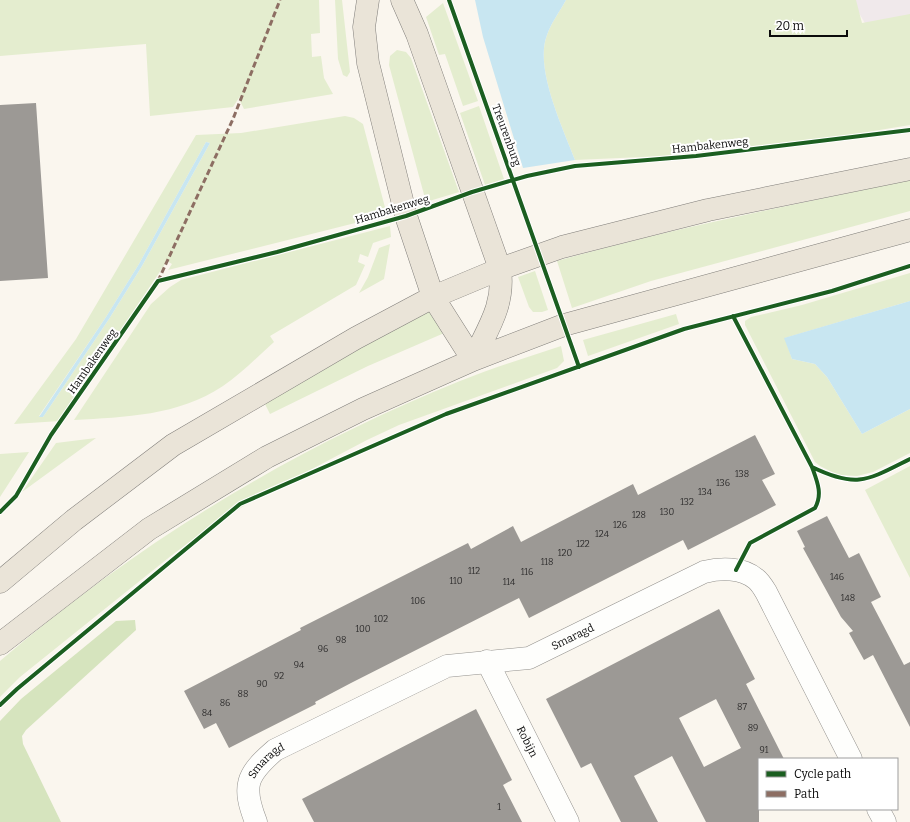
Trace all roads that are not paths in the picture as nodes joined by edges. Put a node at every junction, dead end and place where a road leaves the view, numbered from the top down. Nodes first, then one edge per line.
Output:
1 (368, 0) edge
2 (402, 0) edge
3 (910, 169) edge
4 (910, 230) edge
5 (500, 269) junction
6 (433, 297) junction
7 (473, 360) junction
8 (0, 582) edge
9 (0, 644) edge
10 (487, 661) junction
11 (849, 758) edge
12 (879, 810) edge
13 (256, 822) edge
14 (568, 822) edge
15 (885, 822) edge

1 - 6 main road
2 - 5 main road
3 - 5 main road
4 - 7 main road
5 - 6 main road
5 - 7 main road
6 - 7 main road
6 - 8 main road
7 - 9 main road
10 - 11 street, Smaragd
10 - 13 street, Smaragd
10 - 14 street, Robijn
12 - 15 street

